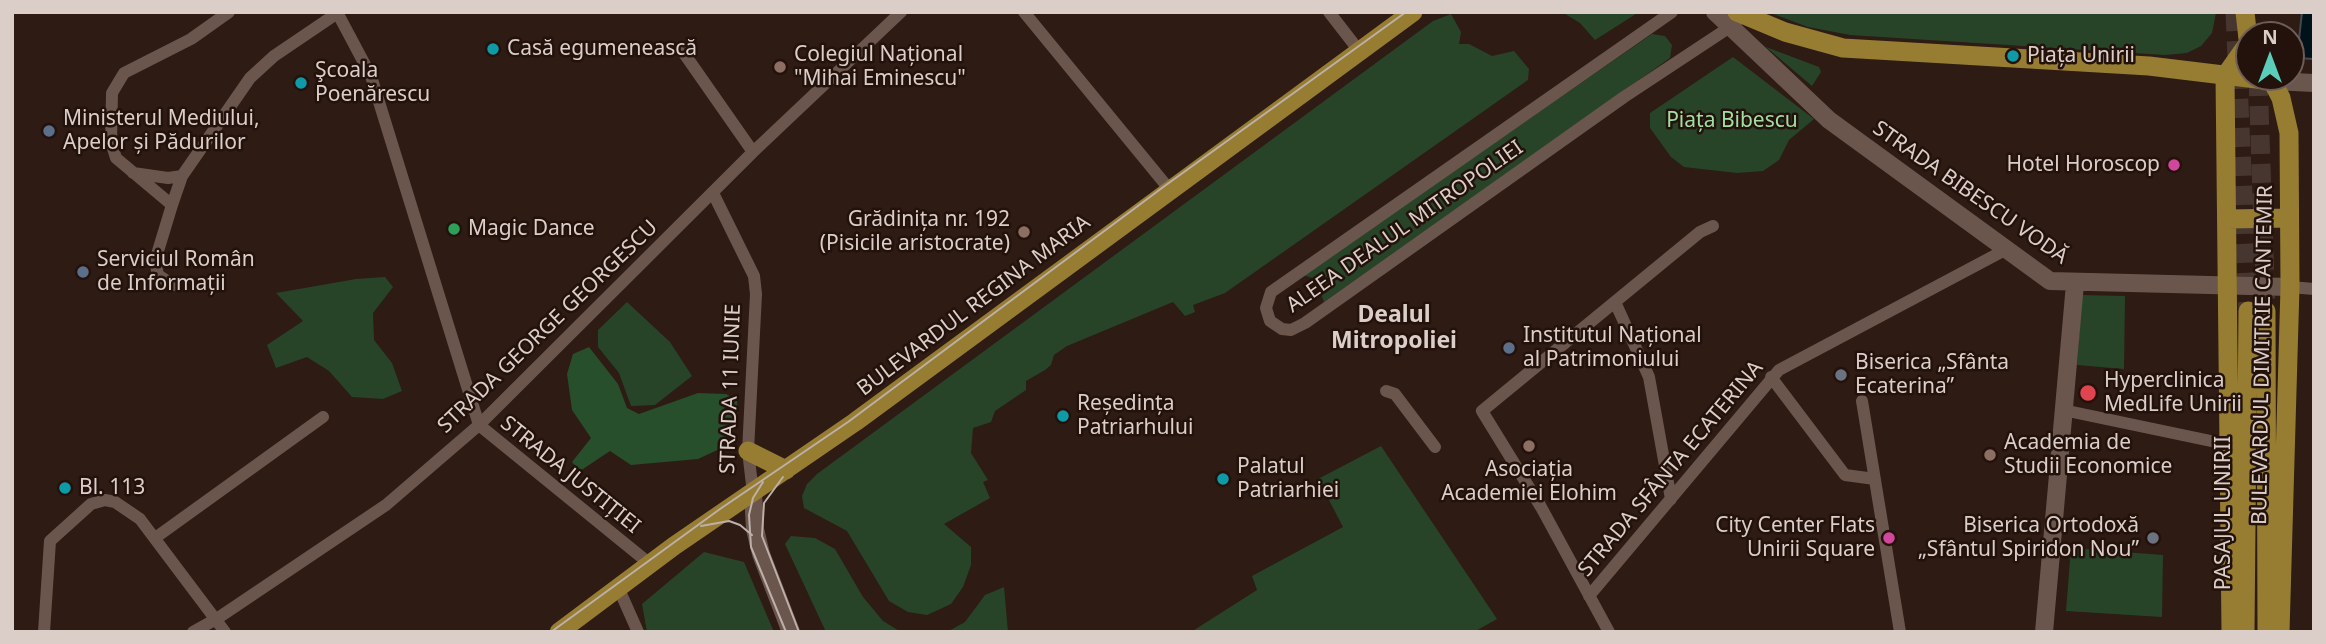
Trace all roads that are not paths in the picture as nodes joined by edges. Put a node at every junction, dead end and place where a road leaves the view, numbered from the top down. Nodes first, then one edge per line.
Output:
1 (229, 12) edge
2 (901, 12) edge
3 (1024, 12) edge
4 (1329, 12) edge
5 (1413, 12) edge
6 (1672, 12) edge
7 (1715, 12) edge
8 (338, 13) edge
9 (1738, 16) edge
10 (681, 49) dead end
11 (1360, 52) junction
12 (2235, 63) edge
13 (2225, 76) junction
14 (2235, 77) edge
15 (2277, 91) edge
16 (753, 152) junction
17 (130, 172) junction
18 (182, 176) junction
19 (1170, 190) junction
20 (713, 193) junction
21 (172, 205) junction
22 (2289, 218) junction
23 (2228, 219) junction
24 (1713, 226) dead end
25 (2005, 250) junction
26 (2075, 284) junction
27 (173, 285) dead end
28 (2229, 286) junction
29 (2290, 287) junction
30 (2314, 289) edge
31 (1615, 302) junction
32 (1771, 377) junction
33 (1386, 391) dead end
34 (1862, 401) dead end
35 (2063, 410) junction
36 (323, 417) dead end
37 (479, 425) junction
38 (2230, 445) junction
39 (1435, 447) dead end
40 (748, 451) junction
41 (786, 470) junction
42 (1874, 479) junction
43 (752, 493) junction
44 (1671, 499) junction
45 (155, 538) junction
46 (650, 564) junction
47 (618, 587) junction
48 (1589, 596) junction
49 (218, 618) junction
50 (44, 632) edge
51 (193, 632) edge
52 (225, 632) edge
53 (559, 632) edge
54 (638, 632) edge
55 (791, 632) edge
56 (1609, 632) edge
57 (1900, 632) edge
58 (2043, 632) edge
59 (2231, 632) edge
60 (2245, 632) edge
61 (2266, 632) edge
62 (2280, 632) edge

1 - 17 street
2 - 16 street, STRADA GEORGE GEORGESCU
3 - 19 street
4 - 11 street
5 - 11 main road, BULEVARDUL REGINA MARIA
6 - 9 street, ALEEA DEALUL MITROPOLIEI
7 - 9 street, STRADA BIBESCU VODĂ
8 - 18 street
8 - 37 street, STRADA JUSTIȚIEI
9 - 13 main road
9 - 25 street, STRADA BIBESCU VODĂ
10 - 16 street
11 - 19 main road, BULEVARDUL REGINA MARIA
12 - 13 main road
13 - 14 main road
13 - 23 main road, BULEVARDUL DIMITRIE CANTEMIR
15 - 22 main road, BULEVARDUL DIMITRIE CANTEMIR
16 - 20 street, STRADA GEORGE GEORGESCU
17 - 18 street
17 - 21 street
18 - 21 street
19 - 41 main road, BULEVARDUL REGINA MARIA
20 - 37 street, STRADA GEORGE GEORGESCU
20 - 40 street, STRADA 11 IUNIE
21 - 27 street
22 - 23 main road
22 - 29 main road, BULEVARDUL DIMITRIE CANTEMIR
23 - 28 main road, BULEVARDUL DIMITRIE CANTEMIR
24 - 31 street
25 - 26 street, STRADA BIBESCU VODĂ
25 - 32 street, STRADA SFÂNTA ECATERINA
26 - 28 street, STRADA BIBESCU VODĂ
26 - 35 street
28 - 29 street, STRADA BIBESCU VODĂ
28 - 38 main road, BULEVARDUL DIMITRIE CANTEMIR
29 - 30 street
29 - 62 main road, BULEVARDUL DIMITRIE CANTEMIR
31 - 44 street
31 - 48 street
32 - 42 street
32 - 44 street, STRADA SFÂNTA ECATERINA
33 - 39 street
34 - 42 street
35 - 38 street
35 - 58 street
36 - 45 street
37 - 46 street, STRADA JUSTIȚIEI
37 - 49 street, STRADA GEORGE GEORGESCU
38 - 59 main road, BULEVARDUL DIMITRIE CANTEMIR
40 - 41 main road
40 - 43 street, STRADA 11 IUNIE
41 - 43 main road, BULEVARDUL REGINA MARIA
42 - 57 street
43 - 46 main road, BULEVARDUL REGINA MARIA
43 - 55 street, STRADA 11 IUNIE
44 - 48 street, STRADA SFÂNTA ECATERINA
45 - 49 street
45 - 50 street
46 - 47 main road, BULEVARDUL REGINA MARIA
47 - 53 main road, BULEVARDUL REGINA MARIA
47 - 54 street
48 - 56 street
49 - 51 street, STRADA GEORGE GEORGESCU
49 - 52 street
60 - 61 main road, PASAJUL UNIRII

